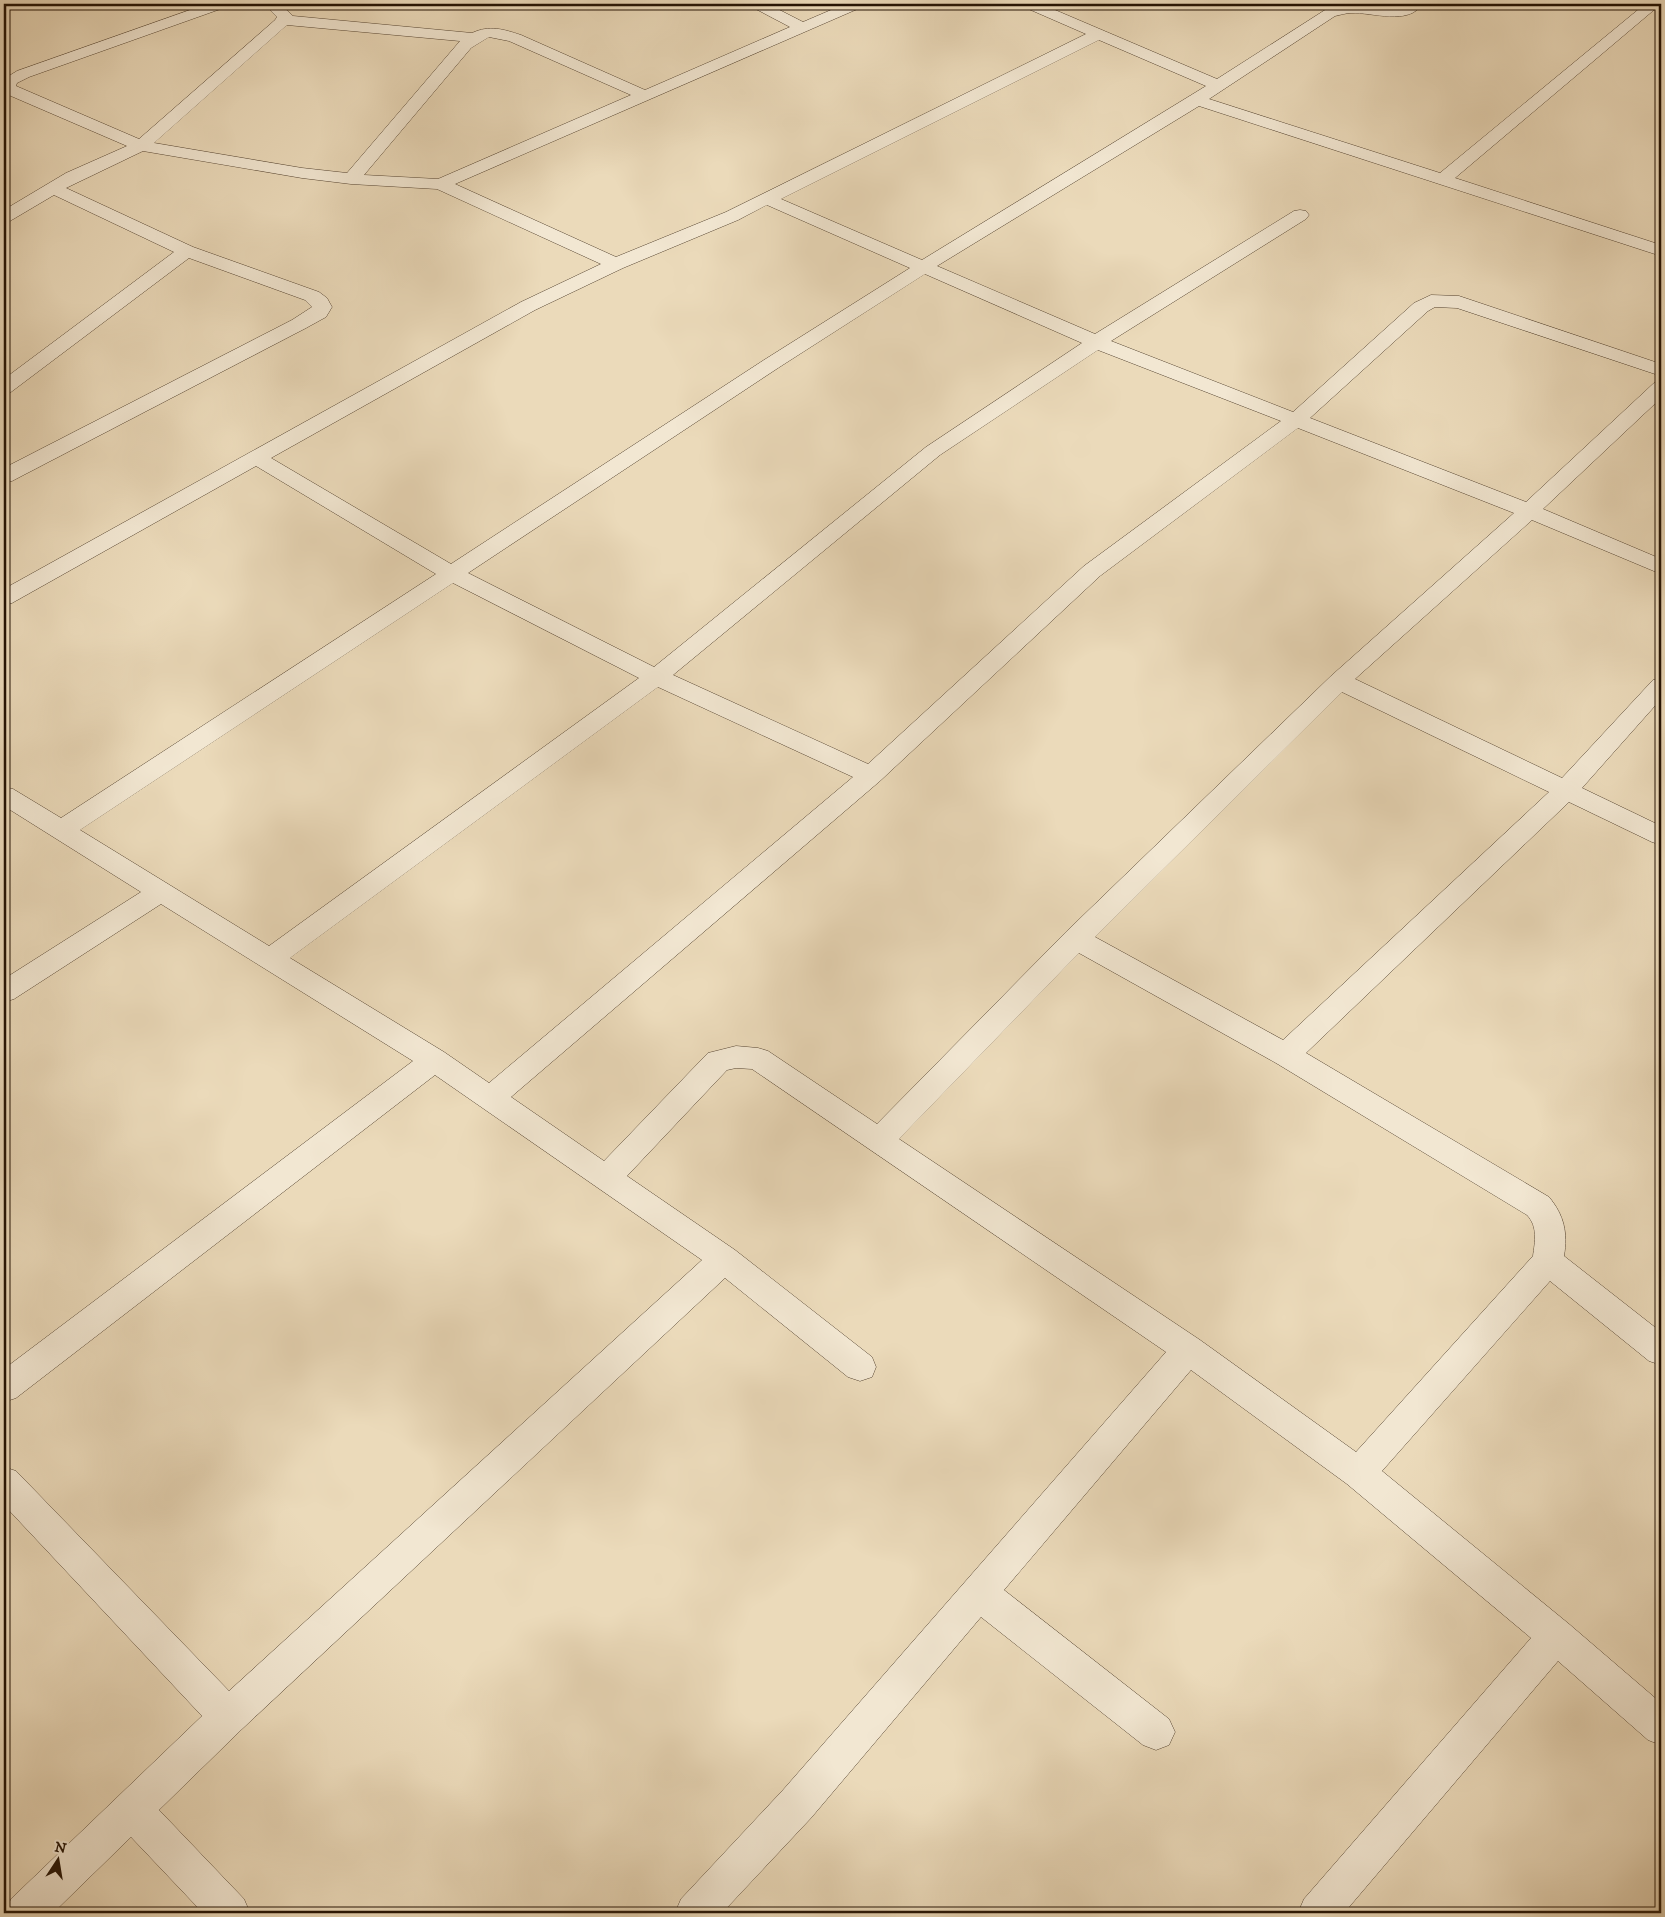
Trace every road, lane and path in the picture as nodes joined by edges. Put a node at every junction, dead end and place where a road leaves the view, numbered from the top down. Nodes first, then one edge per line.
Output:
1 (221, 4) edge
2 (271, 4) edge
3 (756, 4) edge
4 (856, 4) edge
5 (1029, 4) edge
6 (1415, 4) edge
7 (1654, 4) edge
8 (283, 20) junction
9 (801, 27) junction
10 (1099, 34) junction
11 (474, 38) junction
12 (1218, 85) junction
13 (644, 95) junction
14 (1197, 100) junction
15 (141, 146) junction
16 (351, 179) junction
17 (1442, 180) junction
18 (440, 184) junction
19 (53, 188) junction
20 (767, 199) junction
21 (1300, 215) dead end
22 (4, 217) edge
23 (1660, 248) edge
24 (187, 251) junction
25 (616, 264) junction
26 (925, 266) junction
27 (1096, 342) junction
28 (1661, 370) edge
29 (1661, 387) edge
30 (4, 388) edge
31 (1296, 420) junction
32 (255, 457) junction
33 (4, 476) edge
34 (1529, 511) junction
35 (1661, 567) edge
36 (452, 574) junction
37 (4, 598) edge
38 (656, 677) junction
39 (1339, 681) junction
40 (1661, 685) edge
41 (871, 775) junction
42 (1565, 791) junction
43 (4, 795) edge
44 (61, 830) junction
45 (1661, 836) edge
46 (160, 892) junction
47 (1076, 939) junction
48 (270, 960) junction
49 (4, 992) edge
50 (1286, 1055) junction
51 (434, 1060) junction
52 (489, 1099) junction
53 (880, 1140) junction
54 (606, 1178) junction
55 (724, 1259) junction
56 (1548, 1261) junction
57 (1188, 1350) junction
58 (1661, 1351) edge
59 (860, 1367) dead end
60 (4, 1388) edge
61 (1359, 1473) junction
62 (4, 1482) edge
63 (979, 1593) junction
64 (1556, 1636) junction
65 (228, 1717) junction
66 (1661, 1727) edge
67 (1156, 1732) dead end
68 (132, 1810) junction
69 (25, 1913) edge
70 (230, 1913) edge
71 (695, 1913) edge
72 (1318, 1913) edge

1 - 15 street
2 - 8 street
3 - 9 street
4 - 9 street
5 - 10 street
6 - 12 street
7 - 17 street
8 - 11 street
8 - 15 street
9 - 13 street
10 - 12 street
10 - 20 street
11 - 13 street
11 - 16 street
12 - 14 street
13 - 18 street
14 - 17 street
14 - 26 street
15 - 16 street
15 - 19 street
16 - 18 street
17 - 23 street
18 - 25 street
19 - 22 street
19 - 24 street
20 - 25 street
20 - 26 street
21 - 27 street
24 - 30 street
24 - 33 street
25 - 32 street
26 - 27 street
26 - 36 street
27 - 31 street
27 - 38 street
28 - 31 street
29 - 34 street
31 - 34 street
31 - 41 street
32 - 36 street
32 - 37 street
34 - 35 street
34 - 39 street
36 - 38 street
36 - 44 street
38 - 41 street
38 - 48 street
39 - 42 street
39 - 47 street
40 - 42 street
41 - 52 street
42 - 45 street
42 - 50 street
43 - 44 street
44 - 46 street
46 - 48 street
46 - 49 street
47 - 50 street
47 - 53 street
48 - 51 street
50 - 56 street
51 - 52 street
51 - 60 street
52 - 54 street
53 - 54 street
53 - 57 street
54 - 55 street
55 - 59 street
55 - 65 street
56 - 58 street
56 - 61 street
57 - 61 street
57 - 63 street
61 - 64 street
62 - 65 street
63 - 67 street
63 - 71 street
64 - 66 street
64 - 72 street
65 - 68 street
68 - 69 street
68 - 70 street

